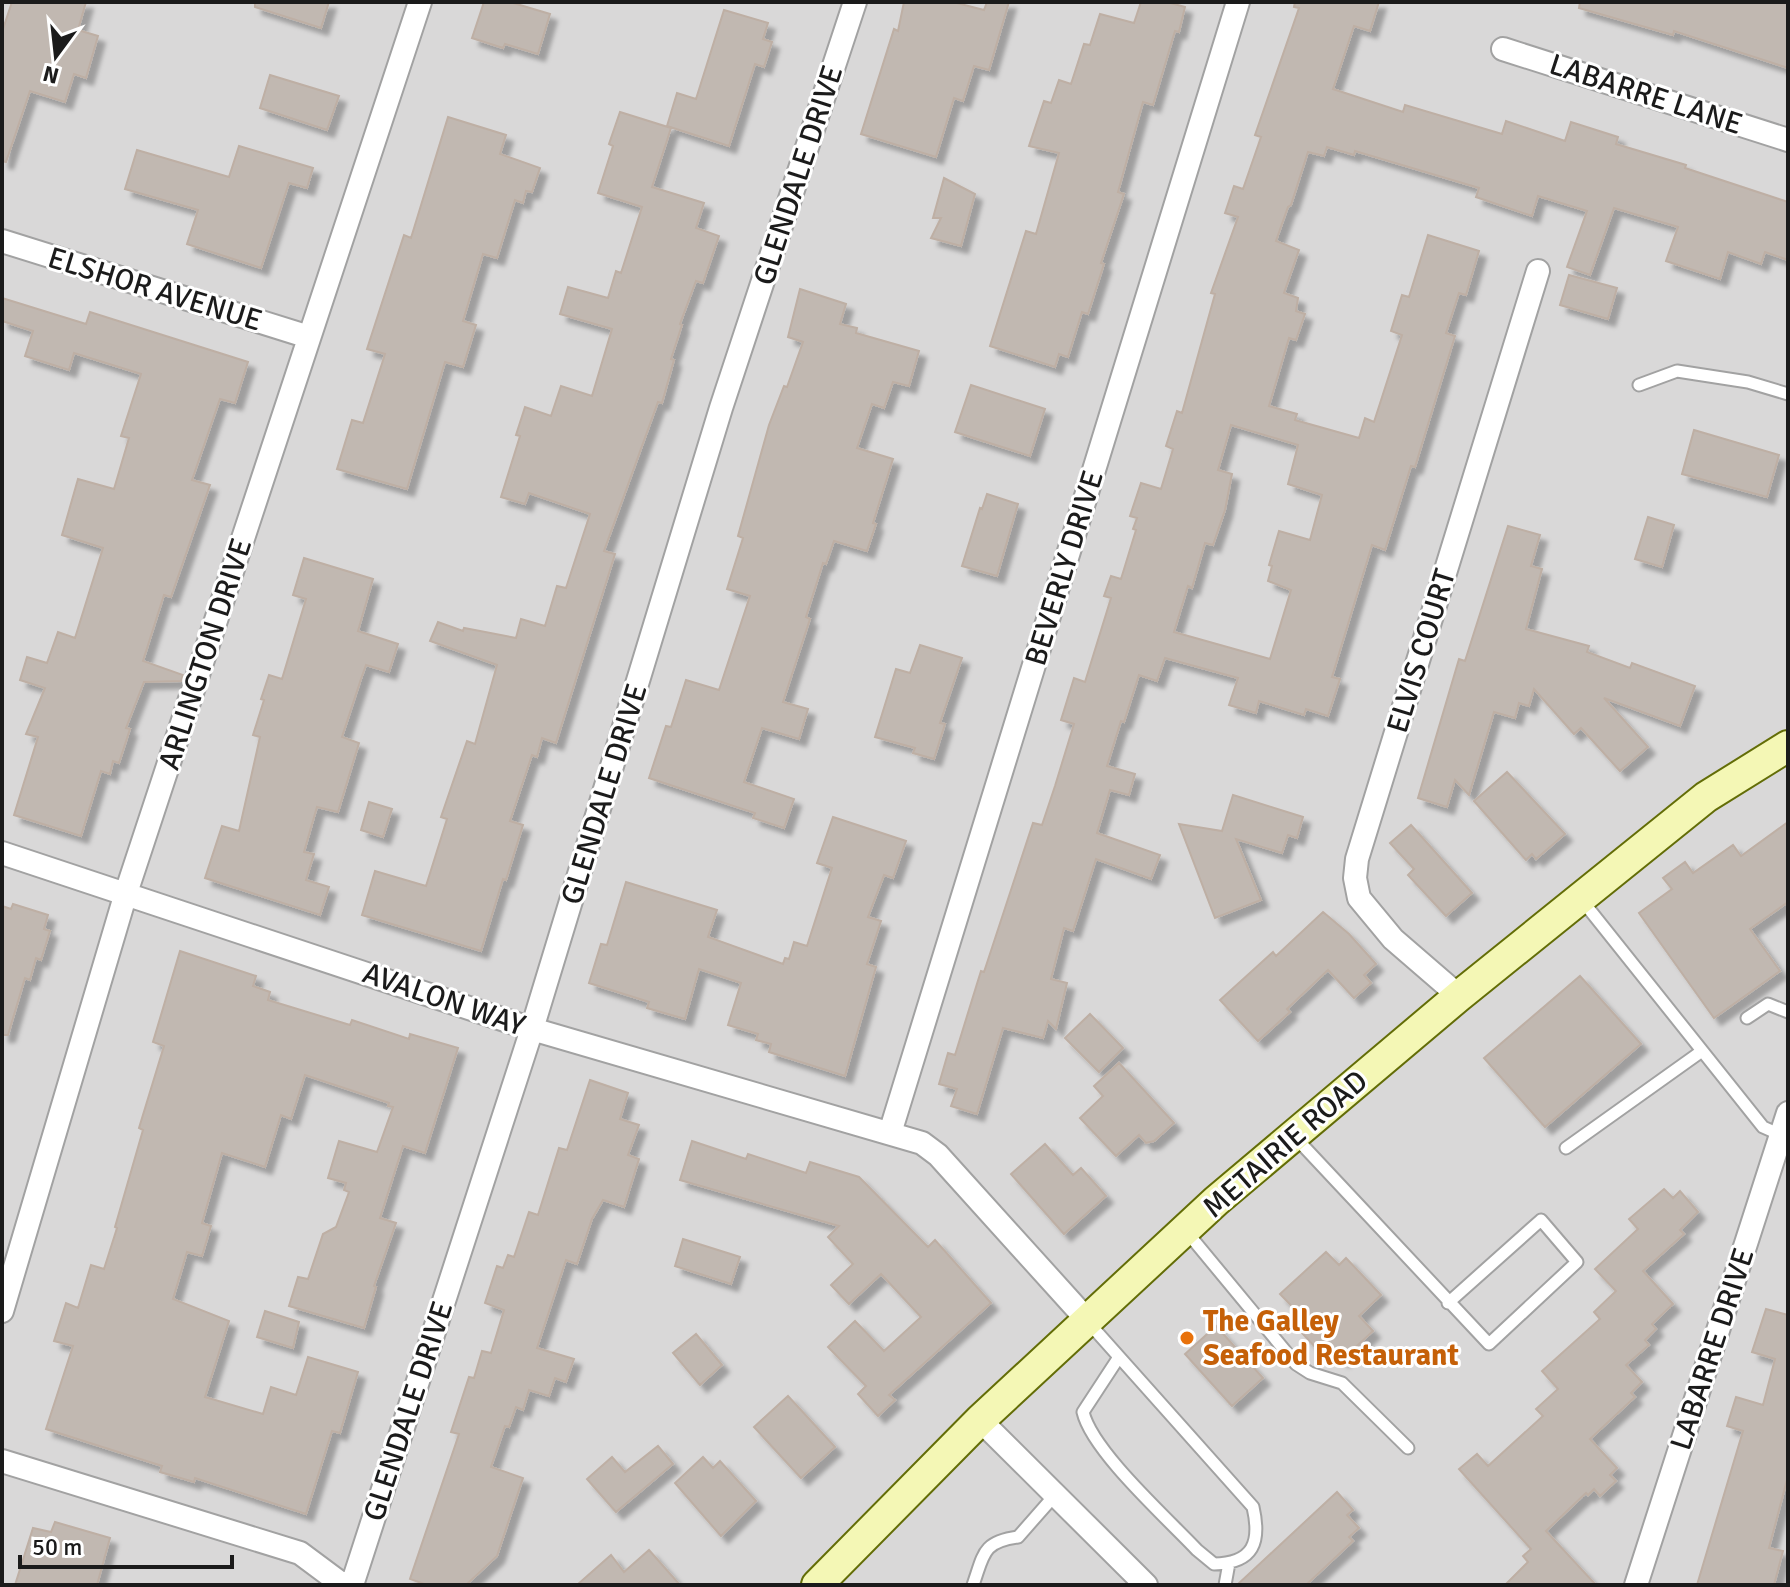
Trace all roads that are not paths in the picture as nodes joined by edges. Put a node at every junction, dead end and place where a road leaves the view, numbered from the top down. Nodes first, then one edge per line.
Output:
1 (420, 2) edge
2 (855, 2) edge
3 (1238, 2) edge
4 (1503, 49) dead end
5 (1788, 140) edge
6 (2, 241) edge
7 (1538, 271) dead end
8 (309, 337) junction
9 (1639, 385) dead end
10 (1788, 394) edge
11 (1788, 746) edge
12 (2, 853) edge
13 (126, 893) junction
14 (1581, 898) junction
15 (1459, 996) junction
16 (1788, 1012) edge
17 (1747, 1018) dead end
18 (532, 1029) junction
19 (1702, 1051) junction
20 (1788, 1113) edge
21 (890, 1133) junction
22 (1781, 1135) junction
23 (1294, 1136) junction
24 (1566, 1148) dead end
25 (1185, 1230) junction
26 (1448, 1303) junction
27 (2, 1311) edge
28 (1088, 1321) junction
29 (1119, 1357) junction
30 (980, 1420) junction
31 (1408, 1448) dead end
32 (2, 1461) edge
33 (1055, 1495) junction
34 (1229, 1563) junction
35 (343, 1585) edge
36 (352, 1585) edge
37 (817, 1585) edge
38 (973, 1585) edge
39 (1146, 1585) edge
40 (1225, 1585) edge
41 (1636, 1585) edge

1 - 8 street, ARLINGTON DRIVE
2 - 18 street, GLENDALE DRIVE
3 - 21 street, BEVERLY DRIVE
4 - 5 street, LABARRE LANE
6 - 8 street, ELSHOR AVENUE
7 - 15 street, ELVIS COURT
8 - 13 street, ARLINGTON DRIVE
9 - 10 lane
11 - 14 main road, METAIRIE ROAD
12 - 13 street, AVALON WAY
13 - 18 street, AVALON WAY
13 - 27 street, ARLINGTON DRIVE
14 - 15 main road, METAIRIE ROAD
14 - 19 lane
15 - 23 main road, METAIRIE ROAD
16 - 17 lane
18 - 21 street, AVALON WAY
18 - 36 street, GLENDALE DRIVE
19 - 22 lane
19 - 24 lane
20 - 22 street, LABARRE DRIVE
21 - 28 street, AVALON WAY
22 - 41 street, LABARRE DRIVE
23 - 25 main road, METAIRIE ROAD
23 - 26 lane
25 - 28 main road, METAIRIE ROAD
25 - 31 lane
26 - 26 lane
28 - 29 lane
28 - 30 main road, METAIRIE ROAD
29 - 34 lane
29 - 34 lane
30 - 33 street
30 - 37 main road, METAIRIE ROAD
32 - 35 street
33 - 38 lane
33 - 39 street
34 - 40 lane

